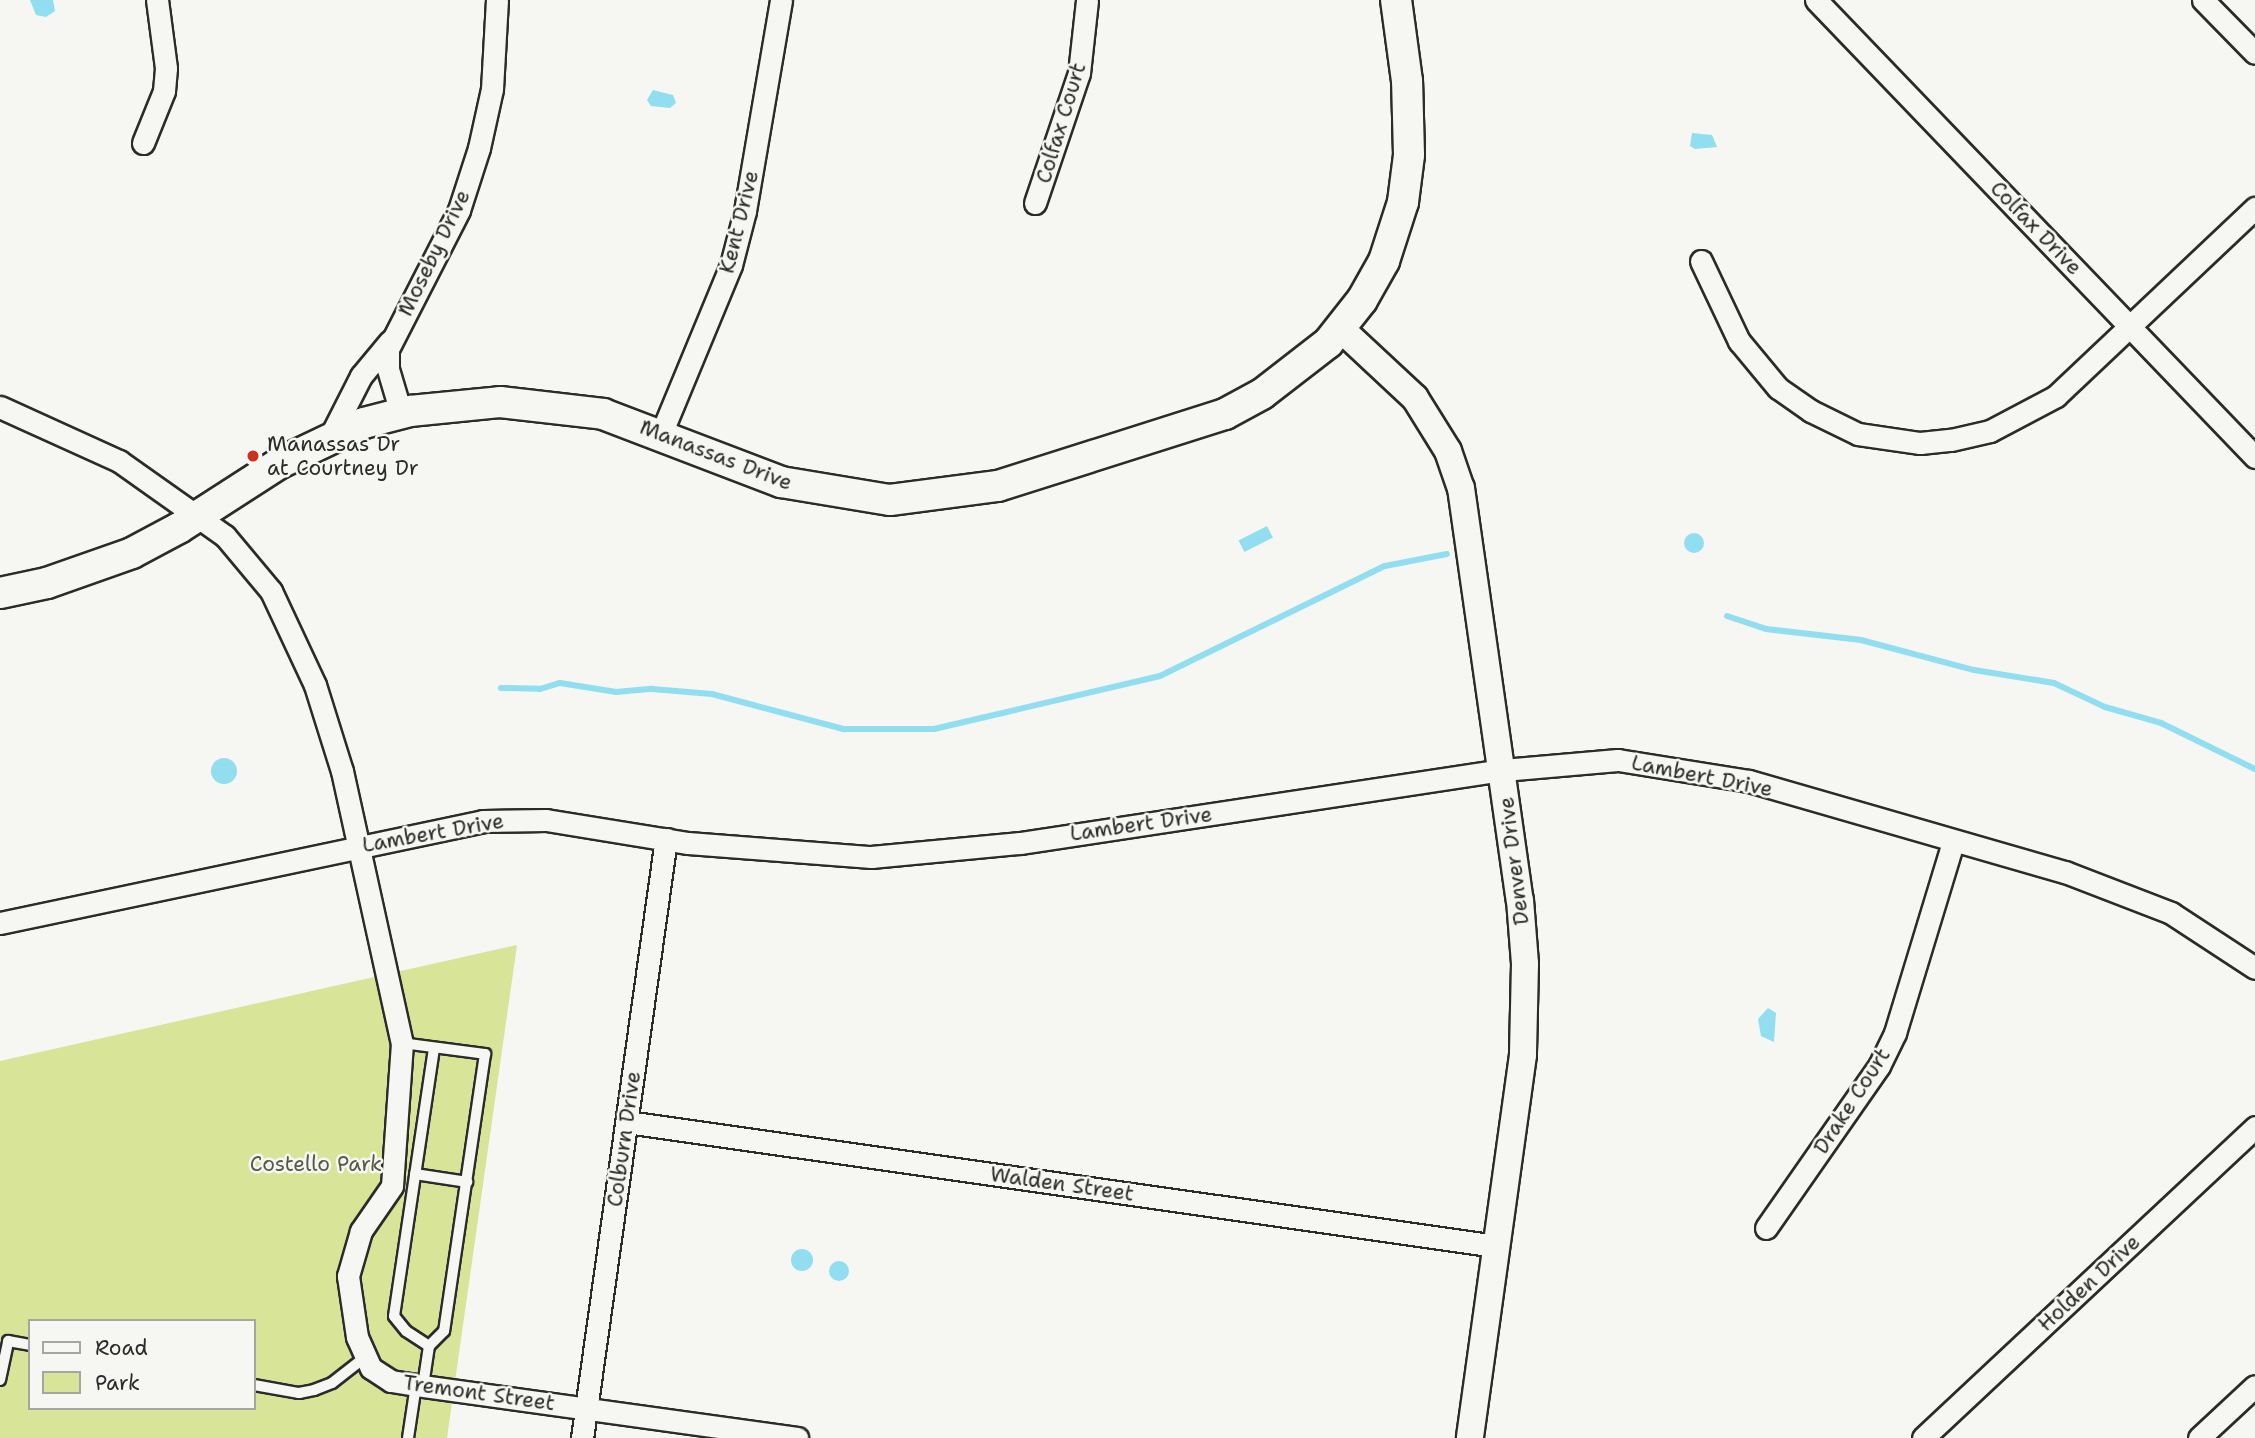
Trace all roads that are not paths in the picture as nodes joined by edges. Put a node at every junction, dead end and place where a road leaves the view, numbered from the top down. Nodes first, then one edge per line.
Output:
1 (157, 0) edge
2 (497, 0) edge
3 (780, 0) edge
4 (1087, 0) edge
5 (1396, 0) edge
6 (1816, 0) edge
7 (2203, 0) edge
8 (2255, 54) edge
9 (143, 143) dead end
10 (1035, 203) dead end
11 (2255, 208) edge
12 (1700, 261) dead end
13 (2132, 326) junction
14 (1341, 329) junction
15 (391, 340) junction
16 (0, 407) edge
17 (401, 414) junction
18 (661, 433) junction
19 (329, 439) junction
20 (2255, 457) edge
21 (198, 516) junction
22 (0, 593) edge
23 (1503, 770) junction
24 (666, 839) junction
25 (1953, 842) junction
26 (359, 845) junction
27 (0, 923) edge
28 (2255, 968) edge
29 (402, 1043) junction
30 (434, 1048) junction
31 (627, 1122) junction
32 (2255, 1127) edge
33 (415, 1174) junction
34 (467, 1182) junction
35 (1766, 1228) dead end
36 (1496, 1246) junction
37 (28, 1345) edge
38 (429, 1346) junction
39 (364, 1359) junction
40 (0, 1380) edge
41 (256, 1385) edge
42 (419, 1385) junction
43 (2255, 1386) edge
44 (586, 1408) junction
45 (408, 1438) edge
46 (582, 1438) edge
47 (797, 1438) edge
48 (1470, 1438) edge
49 (1923, 1438) edge
50 (2199, 1438) edge

1 - 9 street
2 - 15 street, Moseby Drive
3 - 18 street, Kent Drive
4 - 10 street, Colfax Court
5 - 14 main road, Manassas Drive
6 - 13 street, Colfax Drive
7 - 8 street
11 - 13 street
12 - 13 street
13 - 20 street, Colfax Drive
14 - 18 main road, Manassas Drive
14 - 23 street, Denver Drive
15 - 17 street, Moseby Drive
15 - 19 street, Moseby Drive
16 - 21 street
17 - 18 main road, Manassas Drive
17 - 19 main road, Manassas Drive
19 - 21 main road, Manassas Drive
21 - 22 main road, Manassas Drive
21 - 26 street
23 - 24 street, Lambert Drive
23 - 25 street, Lambert Drive
23 - 36 street, Denver Drive
24 - 26 street, Lambert Drive
24 - 31 street, Colburn Drive
25 - 28 street, Lambert Drive
25 - 35 street, Drake Court
26 - 27 street, Lambert Drive
26 - 29 street
29 - 30 lane
29 - 39 street
30 - 33 lane
30 - 34 lane
31 - 36 street, Walden Street
31 - 44 street, Colburn Drive
32 - 49 street, Holden Drive
33 - 34 lane
33 - 38 lane
34 - 38 lane
36 - 48 street, Denver Drive
37 - 40 lane
38 - 42 lane
39 - 41 lane
39 - 42 street, Tremont Street
42 - 44 street, Tremont Street
42 - 45 lane
43 - 50 street
44 - 46 street, Colburn Drive
44 - 47 street, Tremont Street

